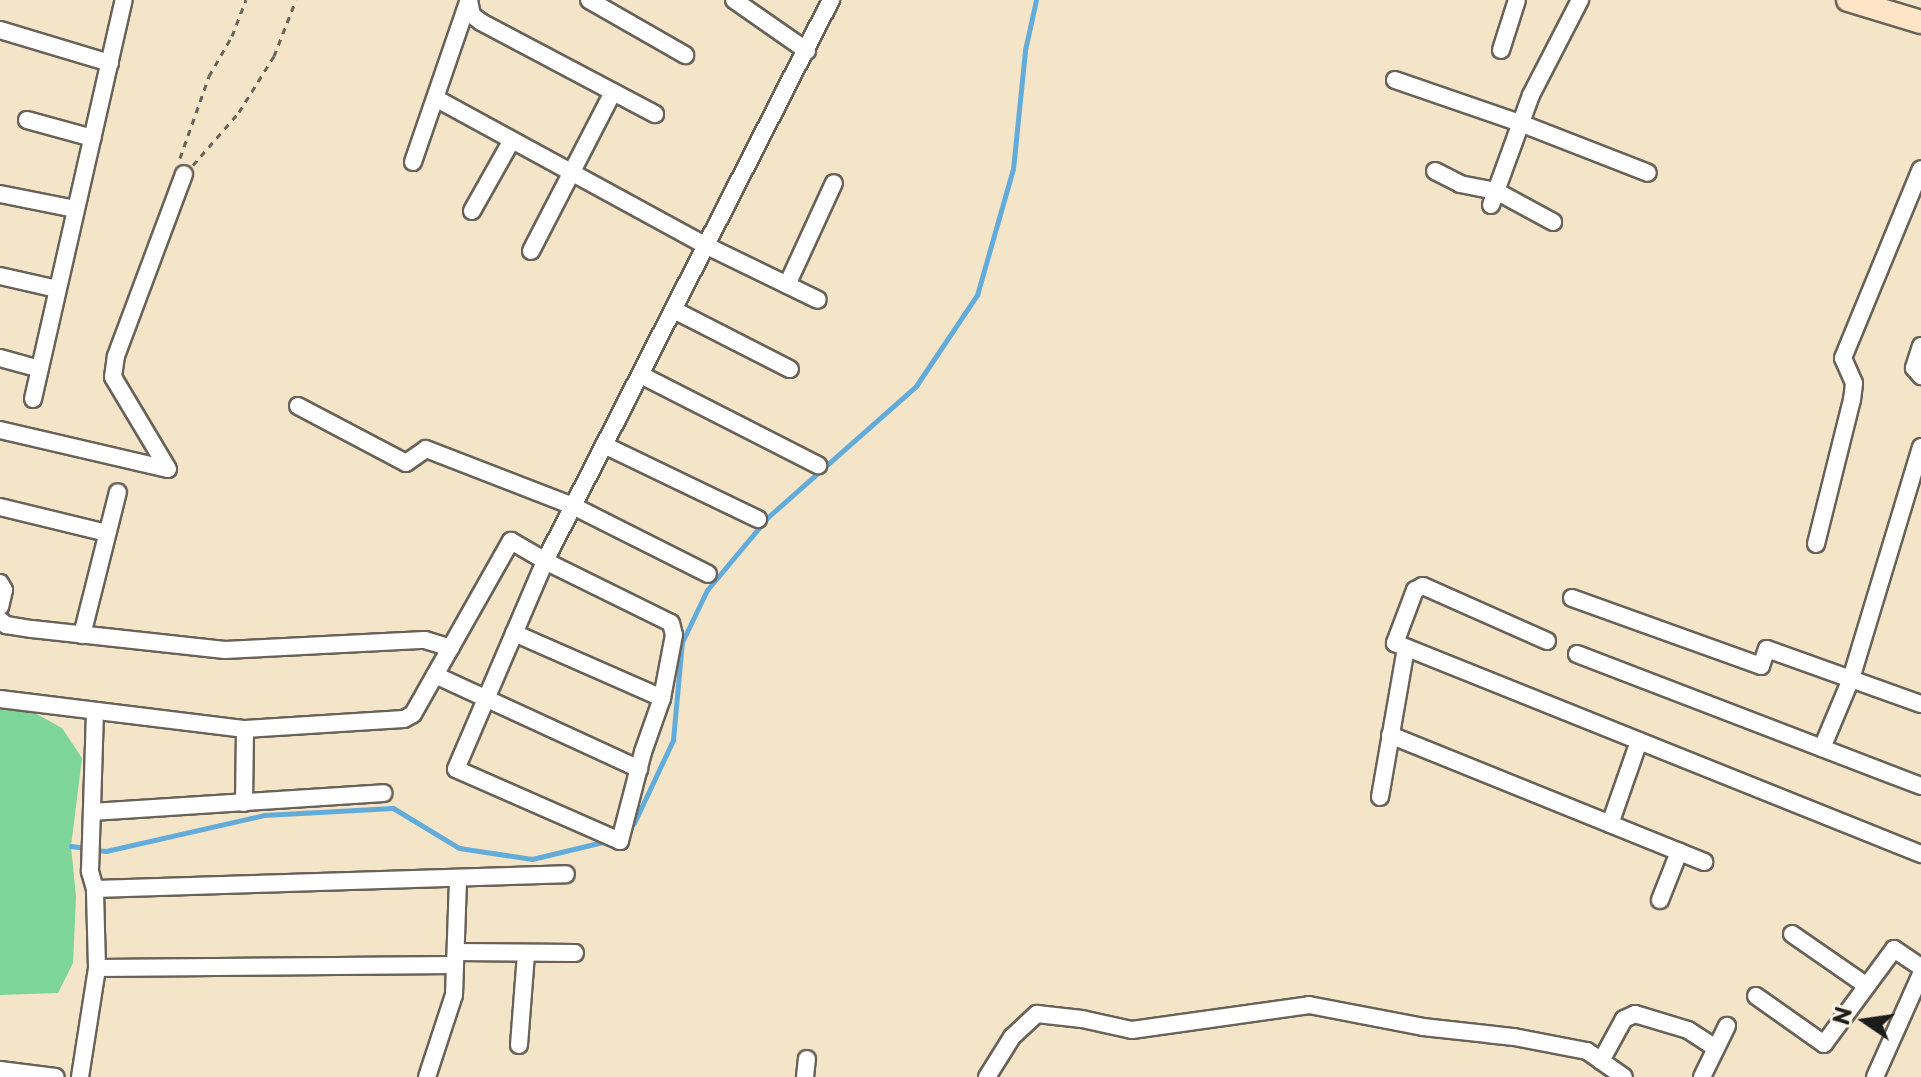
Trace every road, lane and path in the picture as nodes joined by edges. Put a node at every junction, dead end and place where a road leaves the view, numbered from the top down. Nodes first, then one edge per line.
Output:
1 (124, 0) edge
2 (246, 0) edge
3 (296, 0) edge
4 (469, 0) edge
5 (589, 0) edge
6 (734, 0) edge
7 (831, 0) edge
8 (1517, 0) edge
9 (1580, 0) edge
10 (1848, 0) edge
11 (1921, 22) edge
12 (0, 30) edge
13 (1501, 50) dead end
14 (807, 51) junction
15 (685, 55) dead end
16 (110, 63) junction
17 (1395, 80) dead end
18 (613, 92) junction
19 (437, 99) junction
20 (655, 114) dead end
21 (27, 120) dead end
22 (1520, 123) junction
23 (93, 138) junction
24 (512, 140) junction
25 (413, 162) dead end
26 (1921, 169) edge
27 (1435, 171) dead end
28 (572, 172) junction
29 (1648, 173) dead end
30 (184, 174) junction
31 (834, 183) dead end
32 (0, 194) edge
33 (1494, 198) junction
34 (75, 209) junction
35 (472, 211) dead end
36 (1553, 222) dead end
37 (707, 246) junction
38 (531, 251) dead end
39 (0, 276) edge
40 (787, 285) junction
41 (57, 289) junction
42 (818, 300) dead end
43 (674, 310) junction
44 (1921, 346) edge
45 (0, 358) edge
46 (40, 369) junction
47 (790, 369) dead end
48 (641, 375) junction
49 (1921, 376) edge
50 (33, 399) dead end
51 (298, 406) dead end
52 (0, 430) edge
53 (604, 445) junction
54 (1921, 447) edge
55 (818, 465) dead end
56 (118, 492) dead end
57 (573, 506) junction
58 (0, 507) edge
59 (758, 519) dead end
60 (107, 533) junction
61 (1816, 544) dead end
62 (545, 561) junction
63 (708, 574) dead end
64 (0, 583) edge
65 (1572, 598) dead end
66 (0, 607) edge
67 (0, 621) edge
68 (514, 633) junction
69 (82, 635) junction
70 (1547, 641) dead end
71 (451, 648) junction
72 (1406, 648) junction
73 (1577, 654) dead end
74 (435, 675) junction
75 (1851, 679) junction
76 (662, 698) junction
77 (0, 699) edge
78 (486, 699) junction
79 (1921, 704) edge
80 (95, 711) junction
81 (245, 729) junction
82 (1390, 735) junction
83 (1639, 741) junction
84 (1822, 748) junction
85 (639, 769) junction
86 (1921, 786) edge
87 (383, 793) dead end
88 (1380, 797) dead end
89 (244, 803) junction
90 (92, 812) junction
91 (1610, 824) junction
92 (1679, 852) junction
93 (1921, 854) edge
94 (1704, 862) dead end
95 (566, 874) dead end
96 (458, 878) junction
97 (95, 889) junction
98 (1660, 900) dead end
99 (1792, 934) dead end
100 (526, 953) junction
101 (575, 953) dead end
102 (455, 958) junction
103 (1921, 967) edge
104 (97, 968) junction
105 (1921, 974) edge
106 (1867, 986) junction
107 (1756, 996) dead end
108 (1727, 1026) dead end
109 (519, 1045) dead end
110 (1716, 1048) junction
111 (807, 1059) dead end
112 (1601, 1061) junction
113 (0, 1070) edge
114 (56, 1077) edge
115 (80, 1077) edge
116 (427, 1077) edge
117 (805, 1077) edge
118 (987, 1077) edge
119 (1624, 1077) edge
120 (1702, 1077) edge
121 (1875, 1077) edge

1 - 16 street
2 - 30 path
3 - 30 path
4 - 18 street
4 - 19 street
5 - 15 street
6 - 14 street
7 - 14 street
8 - 13 street
9 - 22 street
10 - 11 street
12 - 16 street
14 - 37 street
16 - 23 street
17 - 22 street
18 - 20 street
18 - 28 street
19 - 24 street
19 - 25 street
21 - 23 street
22 - 29 street
22 - 33 street
23 - 34 street
24 - 28 street
24 - 35 street
26 - 61 street
27 - 33 street
28 - 37 street
28 - 38 street
30 - 52 street
31 - 40 street
32 - 34 street
33 - 36 street
34 - 41 street
37 - 40 street
37 - 43 street
39 - 41 street
40 - 42 street
41 - 46 street
43 - 47 street
43 - 48 street
44 - 49 street
45 - 46 street
46 - 50 street
48 - 53 street
48 - 55 street
51 - 57 street
53 - 57 street
53 - 59 street
54 - 75 street
56 - 60 street
57 - 62 street
57 - 63 street
58 - 60 street
60 - 69 street
62 - 68 street
62 - 71 street
62 - 76 street
64 - 66 street
65 - 75 street
67 - 69 street
68 - 76 street
68 - 78 street
69 - 71 street
70 - 72 street
71 - 74 street
72 - 82 street
72 - 83 street
73 - 84 street
74 - 78 street
74 - 81 street
75 - 79 street
75 - 84 street
76 - 85 street
77 - 80 street
78 - 85 street
78 - 85 street
80 - 81 street
80 - 90 street
81 - 89 street
82 - 88 street
82 - 91 street
83 - 91 street
83 - 93 street
84 - 86 street
87 - 89 street
89 - 90 street
90 - 97 street
91 - 92 street
92 - 94 street
92 - 98 street
95 - 96 street
96 - 97 street
96 - 102 street
97 - 104 street
99 - 106 street
100 - 101 street
100 - 102 street
100 - 109 street
102 - 104 street
102 - 116 street
103 - 106 street
104 - 115 street
105 - 121 street
106 - 107 street
108 - 110 street
110 - 112 street
110 - 120 street
111 - 117 street
112 - 118 street
112 - 119 street
113 - 114 street

